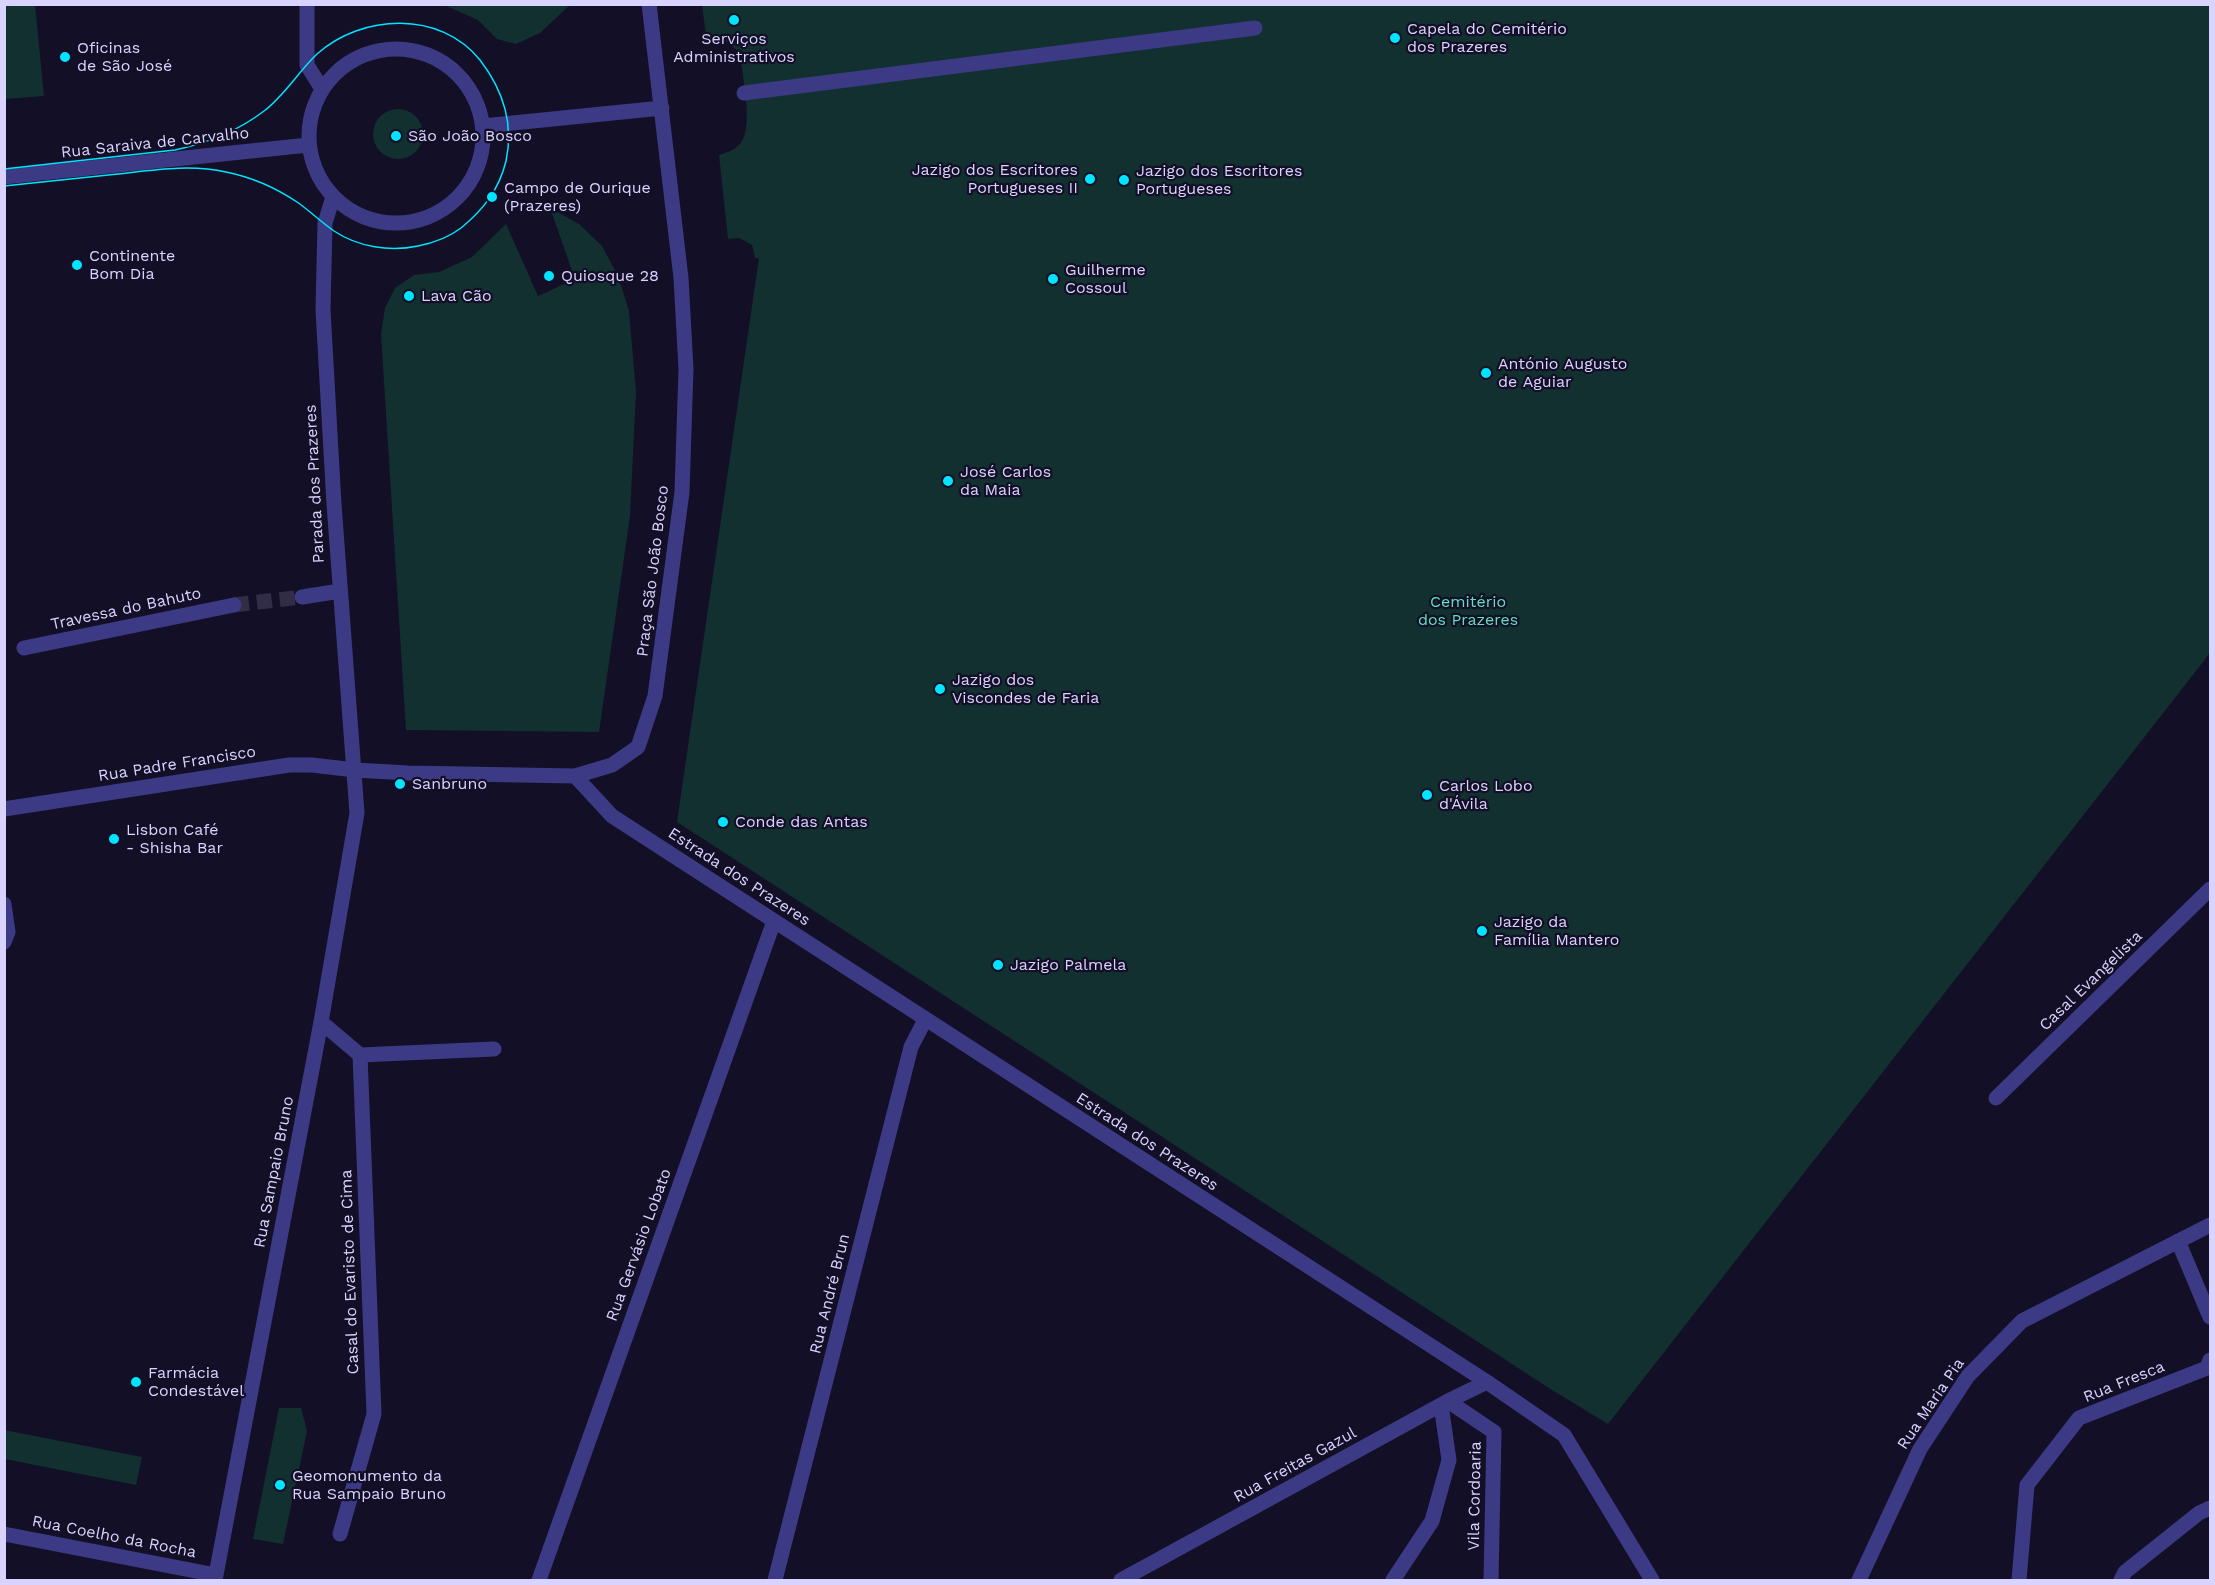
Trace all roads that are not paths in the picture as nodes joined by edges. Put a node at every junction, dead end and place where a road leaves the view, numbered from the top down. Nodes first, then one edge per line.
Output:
1 (307, 4) edge
2 (650, 4) edge
3 (1255, 28) dead end
4 (322, 89) junction
5 (744, 93) dead end
6 (662, 108) junction
7 (483, 126) junction
8 (308, 145) junction
9 (4, 177) edge
10 (333, 197) junction
11 (340, 591) junction
12 (302, 597) tunnel mouth
13 (234, 605) tunnel mouth
14 (24, 648) dead end
15 (355, 770) junction
16 (575, 776) junction
17 (4, 809) edge
18 (2211, 889) edge
19 (4, 904) edge
20 (774, 921) junction
21 (4, 942) edge
22 (925, 1020) junction
23 (321, 1022) junction
24 (494, 1048) dead end
25 (360, 1055) junction
26 (1996, 1098) dead end
27 (2211, 1226) edge
28 (2178, 1241) junction
29 (2211, 1317) edge
30 (2211, 1360) edge
31 (1487, 1382) junction
32 (1445, 1403) junction
33 (2211, 1508) edge
34 (4, 1534) edge
35 (340, 1534) dead end
36 (216, 1578) edge
37 (539, 1581) edge
38 (775, 1581) edge
39 (1121, 1581) edge
40 (1393, 1581) edge
41 (1491, 1581) edge
42 (1652, 1581) edge
43 (1859, 1581) edge
44 (2019, 1581) edge
45 (2121, 1581) edge

1 - 4 street
2 - 6 street, Praça São João Bosco
3 - 5 street
4 - 7 street
4 - 8 street
6 - 7 street
6 - 16 street, Praça São João Bosco
7 - 10 street
8 - 9 street, Rua Saraiva de Carvalho
8 - 10 street
10 - 11 street, Parada dos Prazeres
11 - 12 street
11 - 15 street, Parada dos Prazeres
13 - 14 street, Travessa do Bahuto
15 - 16 street, Praça São João Bosco
15 - 17 street, Rua Padre Francisco
15 - 23 street, Rua Sampaio Bruno
16 - 20 street, Estrada dos Prazeres
18 - 26 street, Casal Evangelista
19 - 21 street
20 - 22 street, Estrada dos Prazeres
20 - 37 street, Rua Gervásio Lobato
22 - 31 street, Estrada dos Prazeres
22 - 38 street, Rua André Brun
23 - 25 street
23 - 36 street, Rua Sampaio Bruno
24 - 25 street
25 - 35 street, Casal do Evaristo de Cima
27 - 28 street, Rua Maria Pia
28 - 29 street
28 - 43 street, Rua Maria Pia
30 - 44 street, Rua Fresca
31 - 32 street, Rua Freitas Gazul
31 - 42 street, Estrada dos Prazeres
32 - 39 street, Rua Freitas Gazul
32 - 40 street
32 - 41 street, Vila Cordoaria
33 - 45 street
34 - 36 street, Rua Coelho da Rocha

